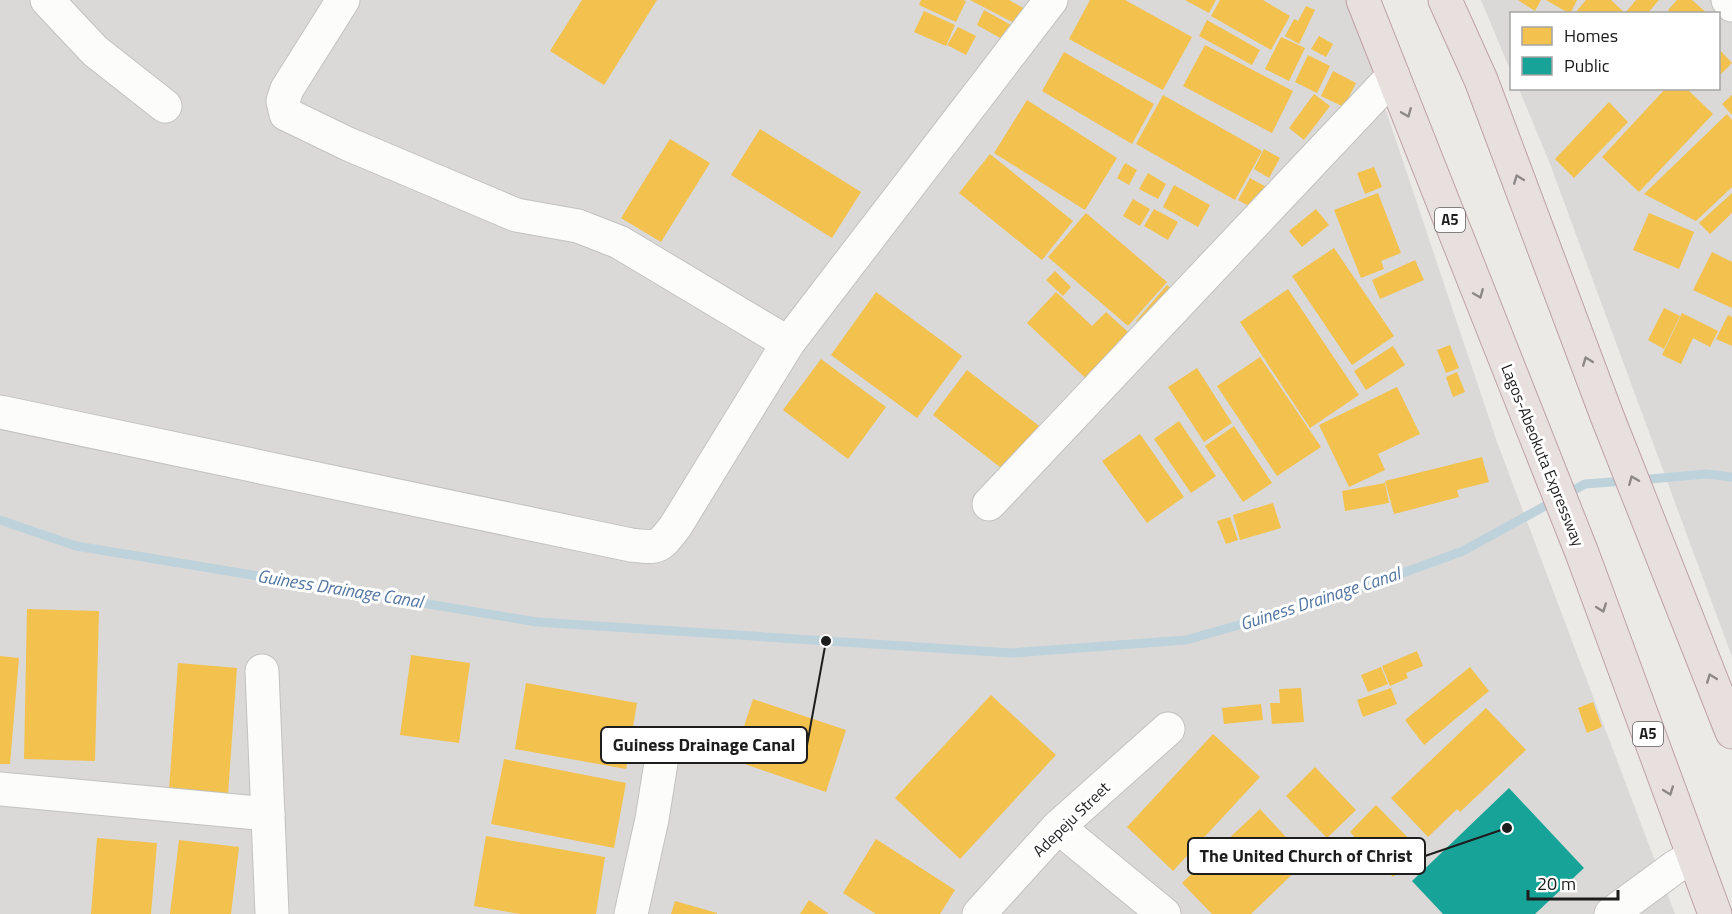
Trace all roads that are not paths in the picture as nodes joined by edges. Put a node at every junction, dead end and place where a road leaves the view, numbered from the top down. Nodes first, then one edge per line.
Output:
1 (47, 0) edge
2 (343, 0) edge
3 (1051, 0) edge
4 (1363, 0) edge
5 (1445, 0) edge
6 (1728, 0) edge
7 (1732, 5) edge
8 (1392, 76) junction
9 (165, 106) dead end
10 (788, 343) junction
11 (0, 412) edge
12 (989, 504) dead end
13 (262, 671) dead end
14 (1168, 729) dead end
15 (1732, 732) edge
16 (661, 763) dead end
17 (0, 789) edge
18 (268, 814) junction
19 (1058, 827) junction
20 (1693, 856) junction
21 (272, 914) edge
22 (631, 914) edge
23 (979, 914) edge
24 (1164, 914) edge
25 (1611, 914) edge
26 (1715, 914) edge

1 - 9 street
2 - 10 street
3 - 10 street
4 - 8 highway, Lagos-Abeokuta Expressway / A5
15 -> 5 highway
6 - 7 street
8 - 12 street
8 -> 20 highway, Lagos-Abeokuta Expressway / A5
10 - 11 street
13 - 18 street
14 - 19 street, Adepeju Street
16 - 22 street
17 - 18 street
18 - 21 street
19 - 23 street, Adepeju Street
19 - 24 street
20 - 25 street
20 - 26 highway, Lagos-Abeokuta Expressway / A5

